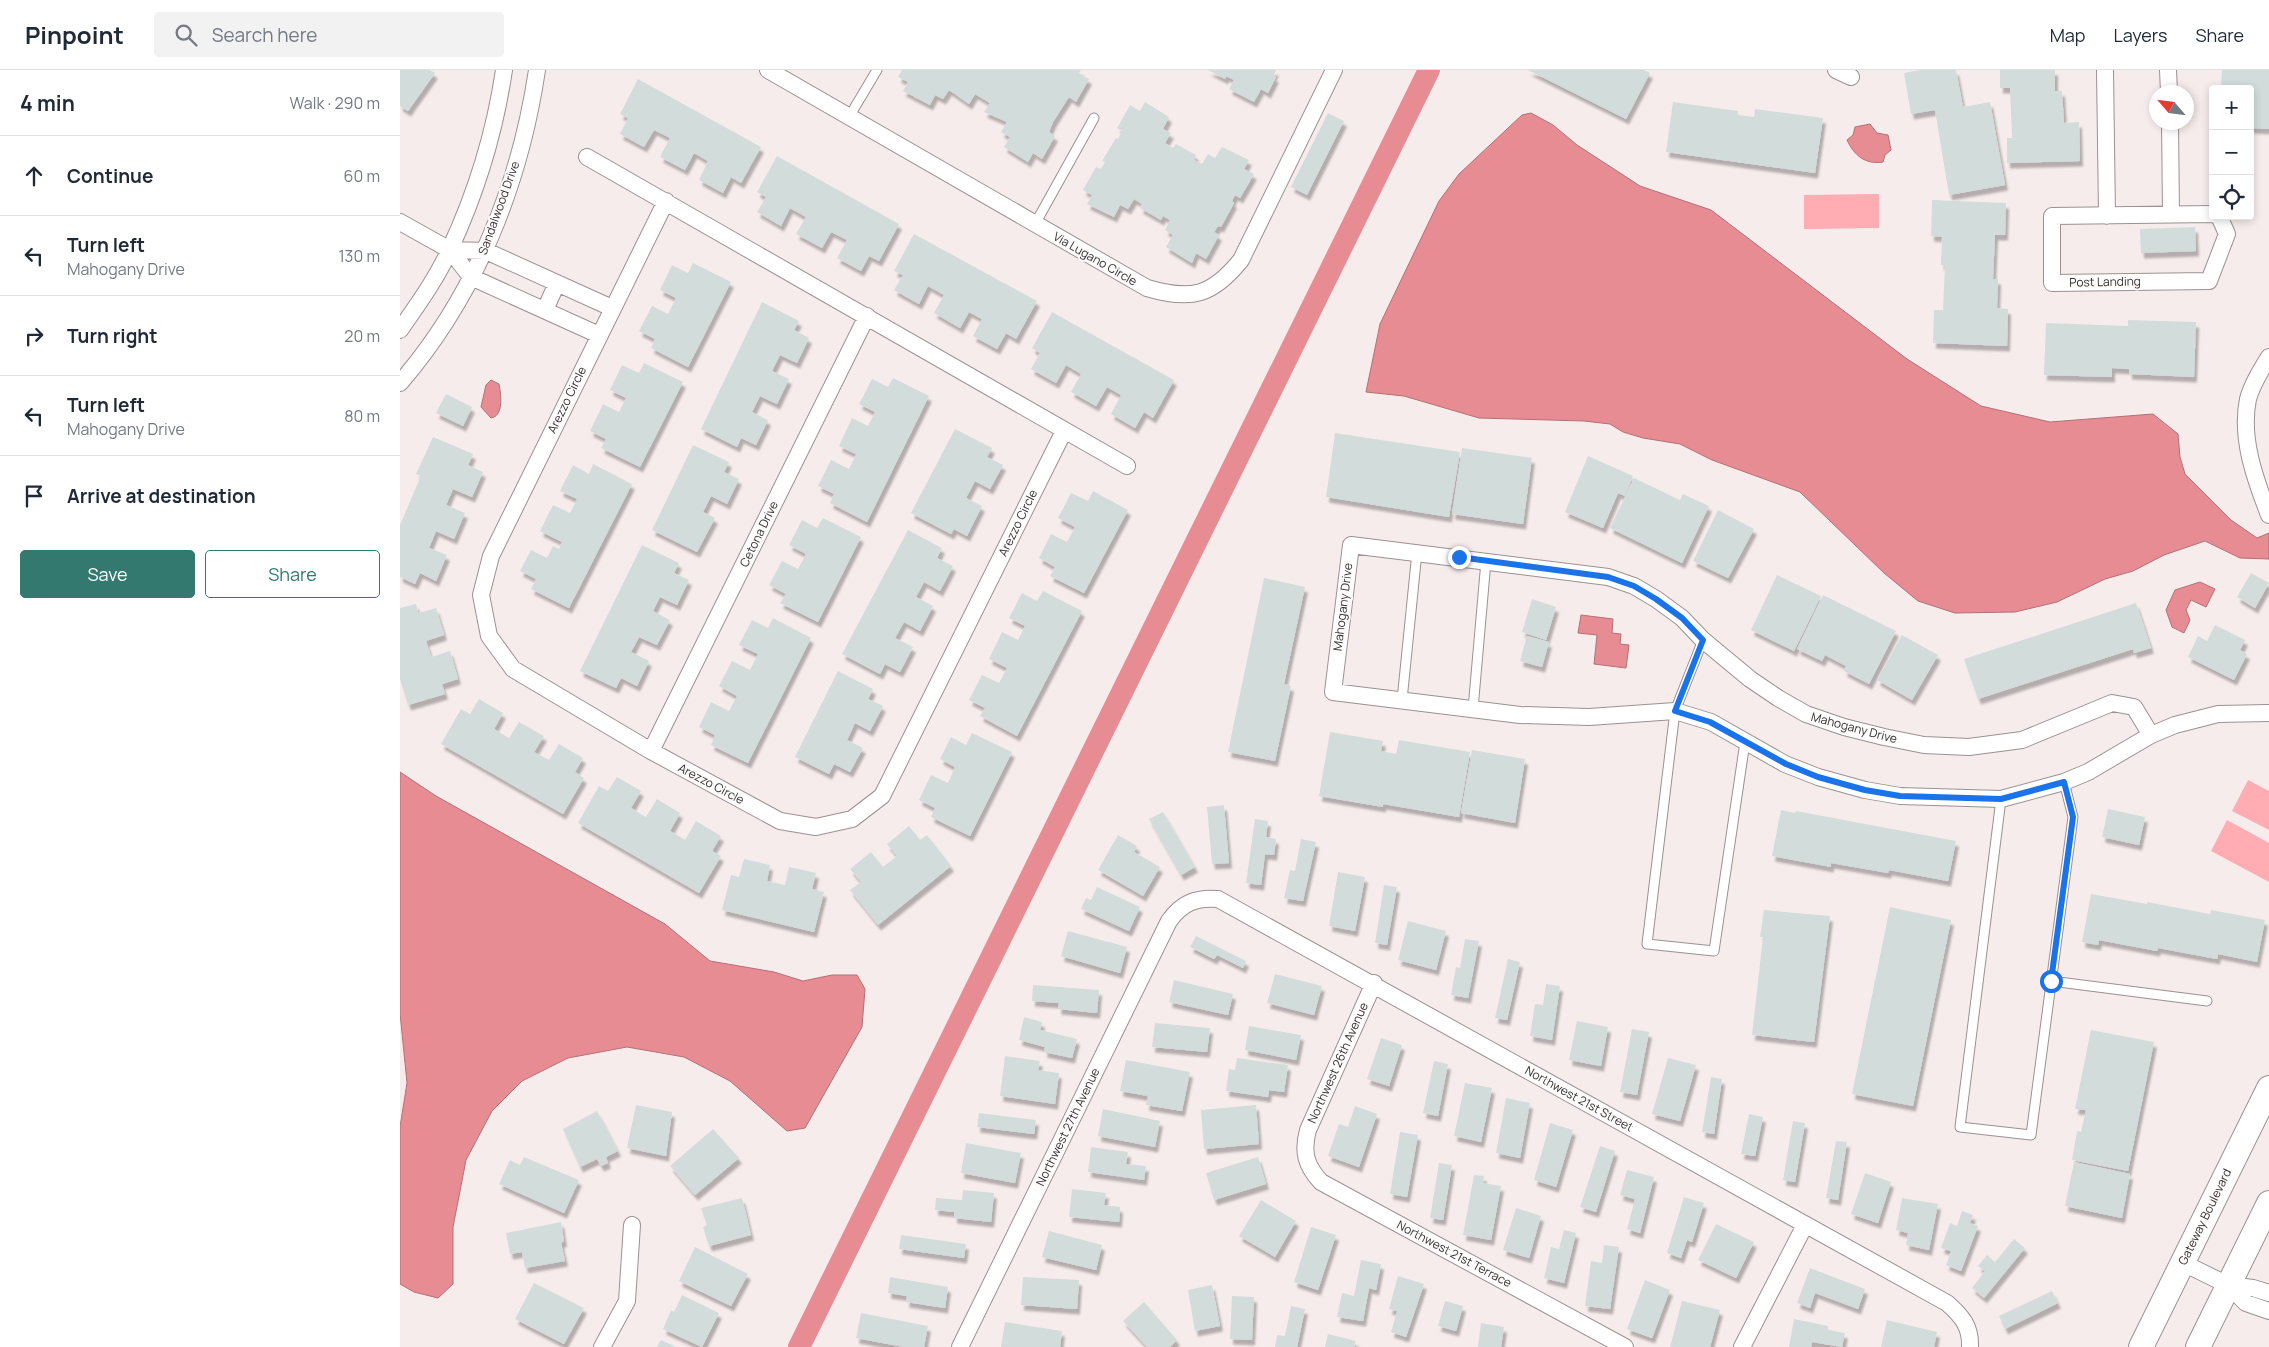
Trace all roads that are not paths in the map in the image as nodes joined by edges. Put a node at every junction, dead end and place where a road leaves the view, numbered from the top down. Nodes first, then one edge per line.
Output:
1 (504, 70) edge
2 (537, 70) edge
3 (768, 70) edge
4 (877, 70) edge
5 (1334, 70) edge
6 (2105, 70) edge
7 (2168, 70) edge
8 (2169, 85) edge
9 (849, 117) junction
10 (1094, 118) dead end
11 (2170, 130) edge
12 (587, 157) dead end
13 (666, 201) junction
14 (2171, 214) junction
15 (2209, 214) edge
16 (2107, 216) junction
17 (2221, 220) edge
18 (400, 222) edge
19 (1035, 224) junction
20 (450, 250) junction
21 (486, 251) junction
22 (472, 277) junction
23 (557, 283) junction
24 (612, 308) junction
25 (545, 310) junction
26 (867, 316) junction
27 (400, 330) edge
28 (599, 335) junction
29 (2269, 357) edge
30 (400, 382) edge
31 (1064, 431) junction
32 (1127, 466) dead end
33 (2269, 515) edge
34 (1417, 552) junction
35 (1486, 561) junction
36 (1703, 640) junction
37 (1402, 700) junction
38 (1473, 709) junction
39 (1675, 711) junction
40 (2269, 713) edge
41 (2151, 735) junction
42 (1745, 742) junction
43 (651, 751) junction
44 (2064, 782) junction
45 (2001, 799) junction
46 (1178, 909) joint
47 (2051, 981) junction
48 (1374, 983) junction
49 (2207, 1001) dead end
50 (2269, 1088) edge
51 (1304, 1144) joint
52 (2269, 1203) edge
53 (632, 1225) dead end
54 (1805, 1225) junction
55 (2183, 1263) junction
56 (2228, 1285) junction
57 (2269, 1294) edge
58 (2269, 1311) edge
59 (602, 1347) edge
60 (960, 1347) edge
61 (1625, 1347) edge
62 (1742, 1347) edge
63 (1970, 1347) edge
64 (2141, 1347) edge
65 (2198, 1347) edge

1 - 20 street
2 - 21 street, Sandalwood Drive
3 - 9 street, Via Lugano Circle
4 - 9 lane
5 - 19 street, Via Lugano Circle
6 - 16 street
7 - 8 street
9 - 19 street, Via Lugano Circle
10 - 19 lane
11 - 14 street
12 - 13 street
13 - 24 street, Arezzo Circle
13 - 26 street
14 - 15 street, Post Landing
14 - 16 street, Post Landing
16 - 17 street, Post Landing
18 - 20 street
20 - 21 street
20 - 22 street
20 - 27 street
21 - 22 street, Sandalwood Drive
21 - 23 street
22 - 25 street
22 - 30 street, Sandalwood Drive
23 - 24 street
23 - 25 street
24 - 28 street, Arezzo Circle
25 - 28 street
26 - 31 street
26 - 43 street, Cetona Drive
28 - 43 street, Arezzo Circle
29 - 33 street
31 - 32 street
31 - 43 street, Arezzo Circle
34 - 35 street, Mahogany Drive
34 - 37 lane
34 - 37 street, Mahogany Drive
35 - 36 street, Mahogany Drive
35 - 38 lane
36 - 39 lane
36 - 41 street, Mahogany Drive
37 - 38 street, Mahogany Drive
38 - 39 street, Mahogany Drive
39 - 42 street, Mahogany Drive
39 - 42 lane
40 - 41 street, Mahogany Drive
41 - 44 street, Mahogany Drive
42 - 45 street, Mahogany Drive
44 - 45 street, Mahogany Drive
44 - 47 lane
45 - 47 lane
46 - 48 street, Northwest 21st Street
46 - 60 street, Northwest 27th Avenue
47 - 49 lane
48 - 51 street, Northwest 26th Avenue
48 - 54 street, Northwest 21st Street
50 - 55 main road, Gateway Boulevard
51 - 61 street, Northwest 21st Terrace
52 - 56 main road
53 - 59 street
54 - 62 street
54 - 63 street, Northwest 21st Street
55 - 56 street
55 - 64 main road, Gateway Boulevard
56 - 57 street
56 - 58 street
56 - 65 main road

